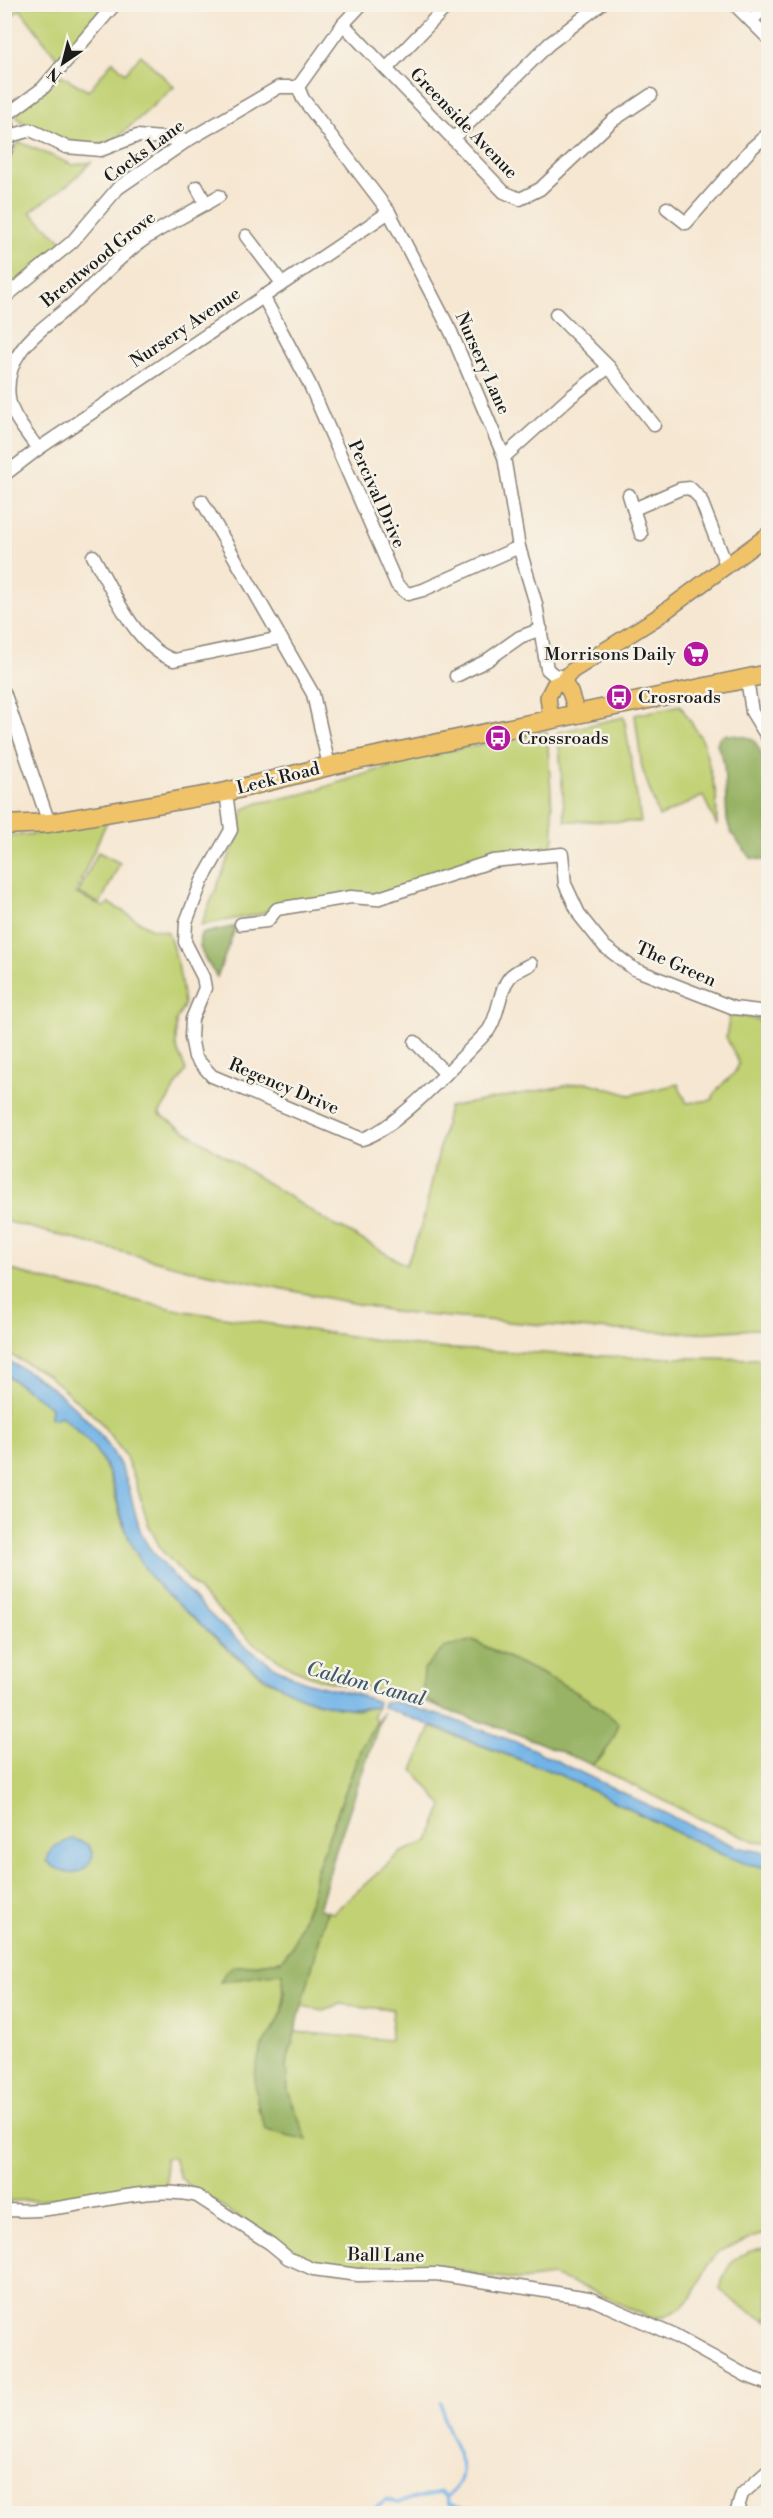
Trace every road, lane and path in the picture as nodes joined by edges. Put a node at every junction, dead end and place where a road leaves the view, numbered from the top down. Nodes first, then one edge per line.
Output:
1 (114, 4) edge
2 (362, 4) edge
3 (449, 4) edge
4 (601, 4) edge
5 (734, 4) edge
6 (768, 4) edge
7 (751, 21) junction
8 (343, 24) junction
9 (768, 38) edge
10 (386, 69) junction
11 (298, 87) junction
12 (651, 95) dead end
13 (6, 109) edge
14 (768, 134) edge
15 (10, 136) junction
16 (453, 139) junction
17 (188, 140) junction
18 (4, 155) edge
19 (197, 187) dead end
20 (219, 196) dead end
21 (206, 204) junction
22 (667, 208) dead end
23 (388, 212) junction
24 (246, 236) dead end
25 (282, 283) junction
26 (263, 296) junction
27 (4, 298) edge
28 (556, 314) dead end
29 (609, 367) junction
30 (7, 399) edge
31 (654, 425) dead end
32 (38, 449) junction
33 (504, 457) junction
34 (4, 475) edge
35 (629, 495) dead end
36 (201, 501) dead end
37 (634, 509) junction
38 (641, 534) dead end
39 (768, 535) edge
40 (519, 547) junction
41 (93, 556) dead end
42 (727, 567) junction
43 (541, 629) junction
44 (280, 638) junction
45 (768, 674) edge
46 (456, 676) dead end
47 (747, 678) junction
48 (564, 679) junction
49 (4, 692) edge
50 (577, 714) junction
51 (551, 720) junction
52 (768, 738) edge
53 (329, 765) junction
54 (226, 792) junction
55 (49, 823) junction
56 (4, 825) edge
57 (240, 924) dead end
58 (531, 964) dead end
59 (768, 1012) edge
60 (415, 1042) dead end
61 (446, 1074) junction
62 (4, 2210) edge
63 (768, 2384) edge
64 (768, 2471) edge
65 (736, 2514) edge

1 - 13 street
2 - 8 street
3 - 10 street
4 - 16 street
5 - 7 street
6 - 7 street
7 - 9 street
8 - 10 street, Greenside Avenue
8 - 11 street
10 - 16 street, Greenside Avenue
11 - 17 street, Cocks Lane
11 - 23 street, Nursery Lane
12 - 16 street, Greenside Avenue
13 - 15 street
14 - 22 street
15 - 17 street
15 - 18 street
17 - 27 street, Cocks Lane
19 - 21 street
20 - 21 street, Brentwood Grove
21 - 30 street, Brentwood Grove
23 - 25 street, Nursery Avenue
23 - 33 street, Nursery Lane
24 - 25 street
25 - 26 street, Nursery Avenue
26 - 32 street, Nursery Avenue
26 - 40 street, Percival Drive
28 - 29 street
29 - 31 street
29 - 33 street
30 - 32 street, Brentwood Grove
32 - 34 street, Nursery Avenue
33 - 40 street, Nursery Lane
35 - 37 street
36 - 44 street
37 - 38 street
37 - 42 street
39 - 42 main road
40 - 43 street, Nursery Lane
41 - 44 street
42 - 48 main road
43 - 46 street
43 - 48 street, Nursery Lane
44 - 53 street
45 - 47 highway, Leek Road
47 - 50 highway, Leek Road
47 - 52 street
48 - 50 main road
48 - 51 main road
49 - 55 street
50 - 51 highway, Leek Road
51 - 53 highway, Leek Road
53 - 54 highway, Leek Road
54 - 55 highway, Leek Road
54 - 61 street, Regency Drive
55 - 56 highway, Leek Road
57 - 59 street, The Green
58 - 61 street, Regency Drive
60 - 61 street
62 - 63 street, Ball Lane
64 - 65 street

